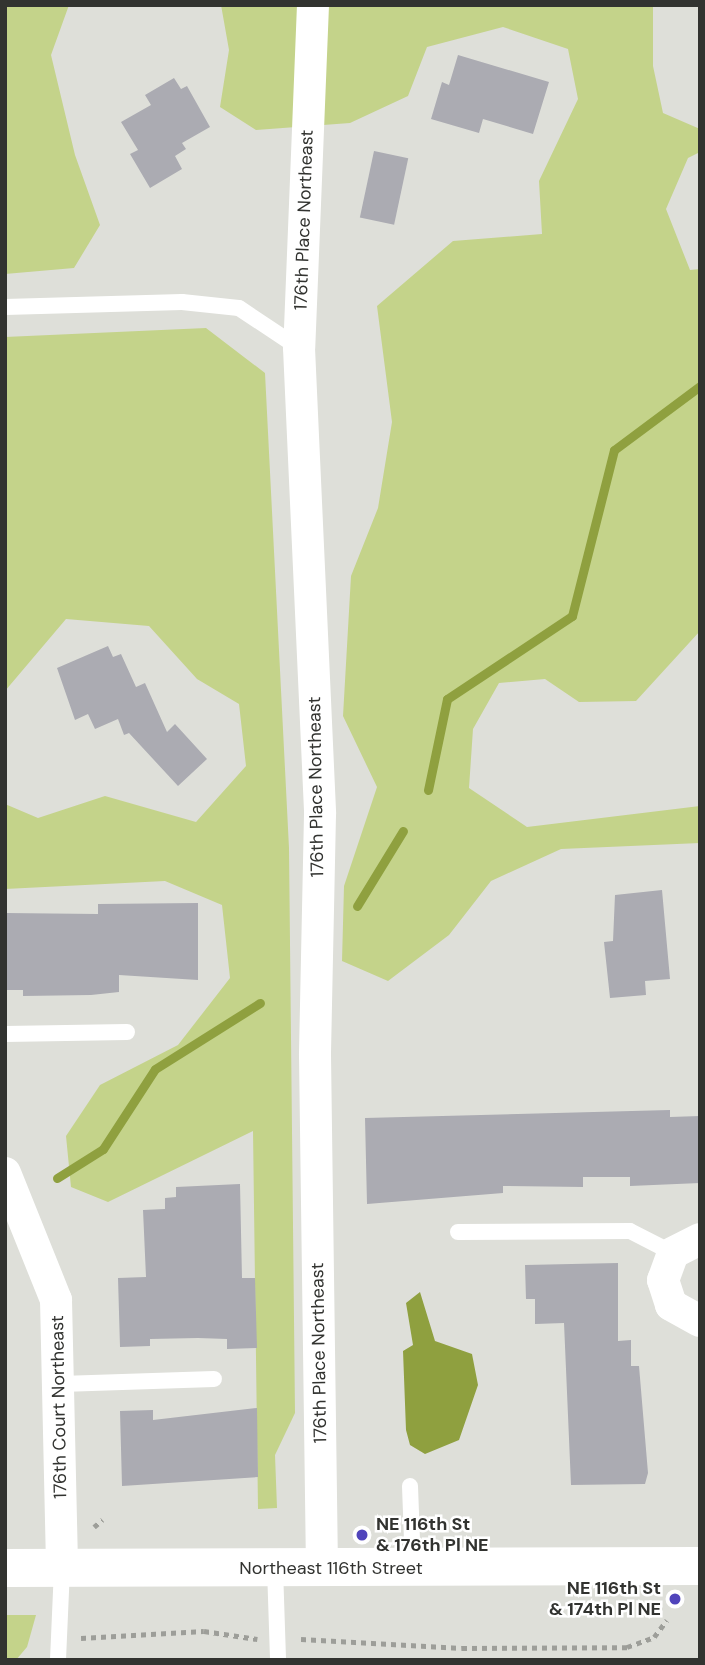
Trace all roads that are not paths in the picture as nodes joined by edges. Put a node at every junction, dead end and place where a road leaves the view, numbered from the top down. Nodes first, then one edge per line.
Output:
1 (313, 5) edge
2 (5, 307) edge
3 (299, 348) junction
4 (127, 1032) dead end
5 (5, 1034) edge
6 (5, 1173) edge
7 (458, 1232) dead end
8 (686, 1246) edge
9 (700, 1321) edge
10 (214, 1379) dead end
11 (61, 1384) junction
12 (410, 1486) dead end
13 (700, 1566) edge
14 (62, 1567) junction
15 (5, 1568) edge
16 (275, 1568) junction
17 (322, 1568) junction
18 (413, 1568) junction
19 (58, 1660) edge
20 (278, 1660) edge

1 - 3 street, 176th Place Northeast
2 - 3 lane
3 - 17 street, 176th Place Northeast
4 - 5 lane
6 - 11 street, 176th Court Northeast
7 - 8 lane
8 - 9 street
10 - 11 lane
11 - 14 street, 176th Court Northeast
12 - 18 lane
13 - 18 street, Northeast 116th Street
14 - 15 street, Northeast 116th Street
14 - 16 street, Northeast 116th Street
14 - 19 lane
16 - 17 street, Northeast 116th Street
16 - 20 lane
17 - 18 street, Northeast 116th Street

